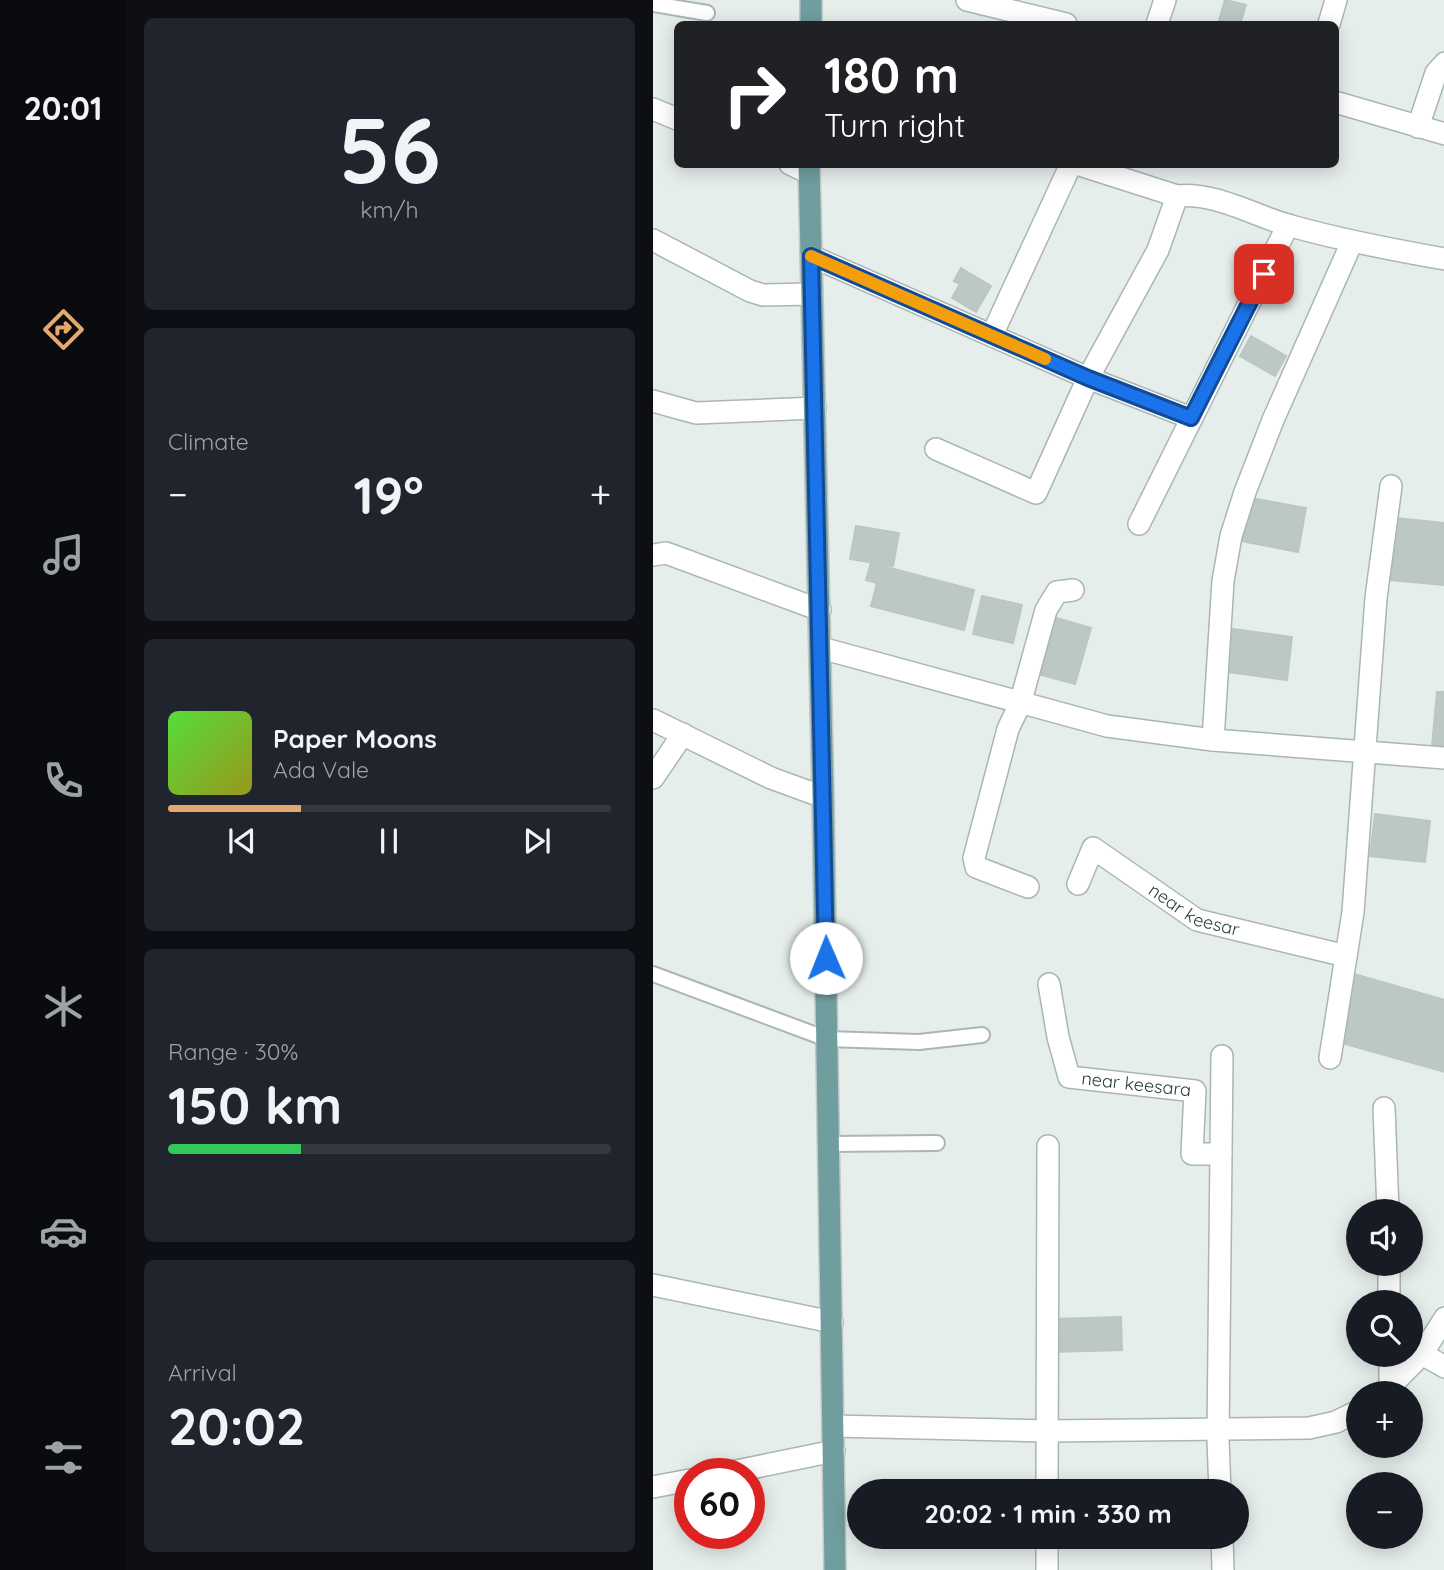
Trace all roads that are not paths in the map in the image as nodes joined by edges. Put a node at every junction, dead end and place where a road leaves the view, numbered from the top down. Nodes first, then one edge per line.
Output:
1 (811, 0) edge
2 (967, 0) edge
3 (1165, 0) edge
4 (1336, 0) edge
5 (994, 3) edge
6 (653, 4) edge
7 (707, 13) dead end
8 (811, 21) edge
9 (1056, 21) edge
10 (1158, 21) edge
11 (1330, 21) edge
12 (1444, 63) edge
13 (1339, 103) edge
14 (653, 109) edge
15 (674, 118) edge
16 (1418, 127) junction
17 (1444, 134) edge
18 (803, 168) edge
19 (1069, 168) edge
20 (1090, 168) edge
21 (1177, 196) junction
22 (1288, 225) junction
23 (653, 240) edge
24 (1352, 242) junction
25 (811, 256) junction
26 (1444, 260) edge
27 (812, 295) junction
28 (992, 335) junction
29 (1088, 378) junction
30 (653, 401) edge
31 (815, 408) junction
32 (1191, 418) junction
33 (936, 449) dead end
34 (1391, 486) dead end
35 (1139, 524) dead end
36 (653, 555) edge
37 (1073, 590) dead end
38 (820, 610) junction
39 (821, 648) junction
40 (1020, 704) junction
41 (653, 720) edge
42 (683, 734) junction
43 (1213, 740) junction
44 (1366, 752) junction
45 (1444, 758) edge
46 (653, 778) edge
47 (823, 797) junction
48 (1078, 884) dead end
49 (1028, 887) dead end
50 (1346, 956) junction
51 (653, 974) edge
52 (1049, 984) dead end
53 (982, 1035) dead end
54 (827, 1039) junction
55 (1222, 1056) dead end
56 (1330, 1058) dead end
57 (1384, 1108) dead end
58 (937, 1143) dead end
59 (829, 1144) junction
60 (1048, 1146) dead end
61 (1221, 1154) junction
62 (1388, 1199) edge
63 (653, 1285) edge
64 (1444, 1318) edge
65 (832, 1322) junction
66 (1423, 1352) edge
67 (1423, 1355) edge
68 (1409, 1367) edge
69 (1444, 1367) edge
70 (1396, 1381) edge
71 (1346, 1417) edge
72 (834, 1426) junction
73 (1218, 1429) junction
74 (1047, 1431) junction
75 (834, 1451) junction
76 (765, 1465) edge
77 (1047, 1479) edge
78 (1220, 1479) edge
79 (674, 1483) edge
80 (653, 1487) edge
81 (1047, 1549) edge
82 (1222, 1549) edge
83 (835, 1570) edge
84 (1047, 1570) edge
85 (1223, 1570) edge

1 - 8 main road
2 - 5 street
3 - 10 street
4 - 11 street
5 - 9 street
6 - 7 lane
12 - 16 street
13 - 16 street
14 - 15 street
16 - 17 street
18 - 25 main road
19 - 28 street
20 - 21 street
21 - 22 street
21 - 29 street
22 - 24 street
22 - 32 street
23 - 27 street
24 - 26 street
24 - 43 street
25 - 27 main road
25 - 28 street
27 - 31 main road
28 - 29 street
29 - 32 street
29 - 33 street
30 - 31 street
31 - 38 main road
32 - 35 street
34 - 44 street
36 - 38 street
37 - 40 street
38 - 39 main road
39 - 40 street
39 - 47 main road
40 - 43 street
40 - 49 street
41 - 42 street
42 - 46 street
42 - 47 street
43 - 44 street
44 - 45 street
44 - 50 street
47 - 54 main road
48 - 50 street, near keesar
50 - 56 street
51 - 54 lane
52 - 61 street, near keesara
53 - 54 lane
54 - 59 main road
55 - 61 street
57 - 62 street
58 - 59 lane
59 - 65 main road
60 - 74 street
61 - 73 street
63 - 65 street
64 - 66 street
65 - 72 main road
67 - 69 street
68 - 70 street
71 - 73 street
72 - 74 street
72 - 75 main road
73 - 74 street
73 - 78 street
74 - 77 street
75 - 76 street
75 - 83 main road
79 - 80 street
81 - 84 street
82 - 85 street

